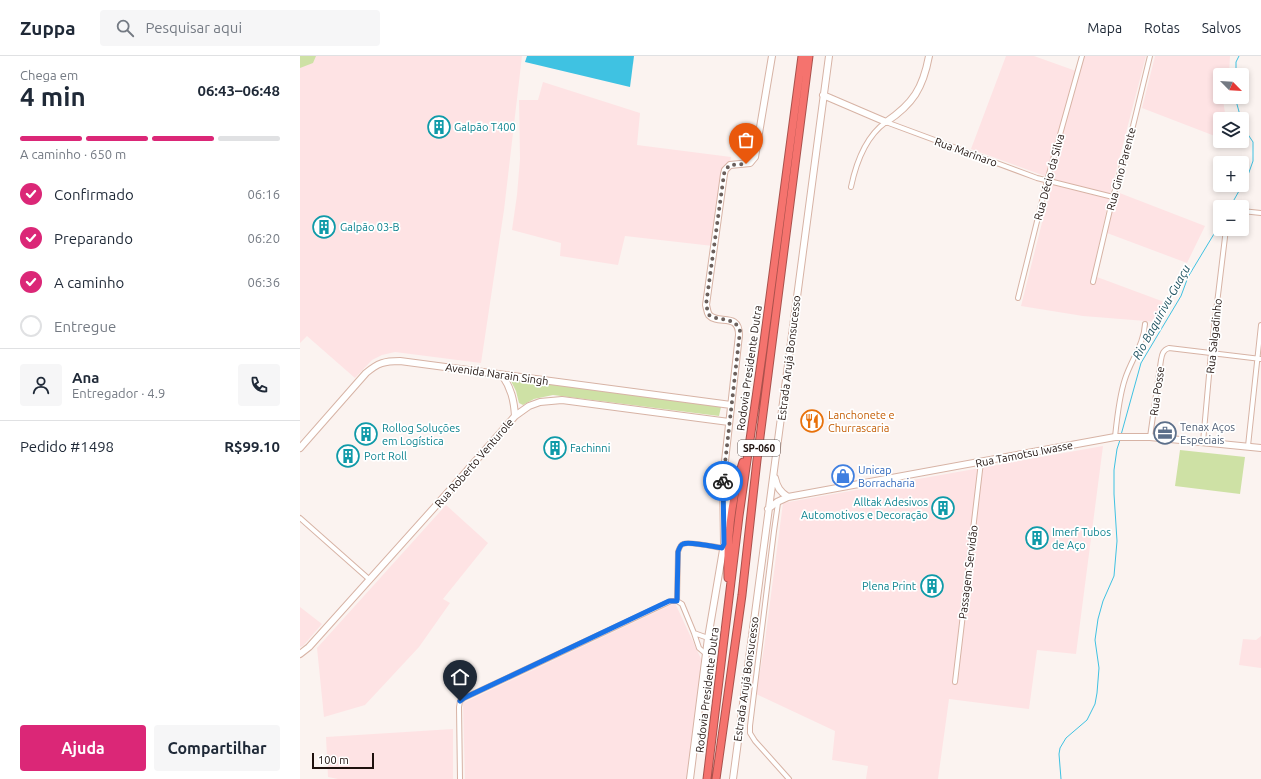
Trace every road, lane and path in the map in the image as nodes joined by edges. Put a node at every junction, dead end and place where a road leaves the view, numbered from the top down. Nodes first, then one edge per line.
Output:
1 (772, 56) edge
2 (802, 56) edge
3 (809, 56) edge
4 (828, 56) edge
5 (929, 56) edge
6 (1082, 56) edge
7 (1150, 56) edge
8 (823, 95) junction
9 (886, 122) junction
10 (1047, 181) junction
11 (851, 187) dead end
12 (1113, 197) junction
13 (1249, 211) edge
14 (1261, 213) edge
15 (1225, 236) edge
16 (1093, 282) dead end
17 (1018, 298) dead end
18 (1145, 324) dead end
19 (1261, 325) edge
20 (1211, 353) junction
21 (1259, 358) edge
22 (502, 375) junction
23 (731, 405) junction
24 (515, 416) junction
25 (729, 422) junction
26 (1115, 437) junction
27 (1150, 437) junction
28 (749, 440) junction
29 (1203, 442) junction
30 (1248, 446) junction
31 (300, 448) edge
32 (1261, 448) edge
33 (981, 462) junction
34 (774, 475) junction
35 (723, 479) junction
36 (737, 480) junction
37 (788, 497) junction
38 (780, 500) junction
39 (768, 509) junction
40 (300, 518) edge
41 (723, 546) junction
42 (727, 562) junction
43 (370, 580) junction
44 (728, 600) junction
45 (677, 601) junction
46 (694, 633) junction
47 (708, 638) junction
48 (300, 654) edge
49 (706, 654) junction
50 (955, 682) dead end
51 (460, 779) edge
52 (690, 779) edge
53 (707, 779) edge
54 (716, 779) edge
55 (733, 779) edge
56 (789, 779) edge

1 - 23 street
2 - 28 highway, Rodovia Presidente Dutra / SP-060
3 - 54 highway, Rodovia Presidente Dutra / SP-060
4 - 8 street, Estrada Arujá Bonsucesso
5 - 9 street
6 - 10 street, Rua Décio da Silva
7 - 12 street, Rua Gino Parente
8 - 9 street, Rua Marinaro
8 - 34 street, Estrada Arujá Bonsucesso
9 - 10 street, Rua Marinaro
9 - 11 street
10 - 12 street, Rua Marinaro
10 - 17 street, Rua Décio da Silva
12 - 16 street, Rua Gino Parente
13 - 14 street
15 - 20 street, Rua Salgadinho
18 - 26 street
19 - 21 street
20 - 21 street
20 - 27 street, Rua Posse
20 - 29 street, Rua Salgadinho
21 - 30 street
22 - 23 street, Avenida Narain Singh
22 - 24 street
22 - 31 street, Avenida Narain Singh
23 - 25 street
24 - 25 street, Rua Roberto Venturole
24 - 43 street, Rua Roberto Venturole
25 - 35 street
26 - 27 street, Rua Tamotsu Iwasse
26 - 33 street, Rua Tamotsu Iwasse
27 - 29 street, Rua Tamotsu Iwasse
28 - 36 highway
28 - 44 highway, Rodovia Presidente Dutra / SP-060
29 - 30 street, Rua Tamotsu Iwasse
30 - 32 street, Rua Tamotsu Iwasse
33 - 37 street, Rua Tamotsu Iwasse
33 - 50 street, Passagem Servidão
34 - 37 street
34 - 39 street, Estrada Arujá Bonsucesso
35 - 36 highway
35 - 41 street
36 - 42 highway
37 - 38 street, Rua Tamotsu Iwasse
38 - 39 street, Rua Tamotsu Iwasse
38 - 56 street
39 - 55 street, Estrada Arujá Bonsucesso
40 - 43 street
41 - 42 highway
41 - 45 street
41 - 47 street
42 - 44 highway
43 - 48 street, Rua Roberto Venturole
44 - 53 highway, Rodovia Presidente Dutra / SP-060
45 - 46 street
45 - 51 street
46 - 47 street
46 - 49 street
47 - 49 street
49 - 52 street

